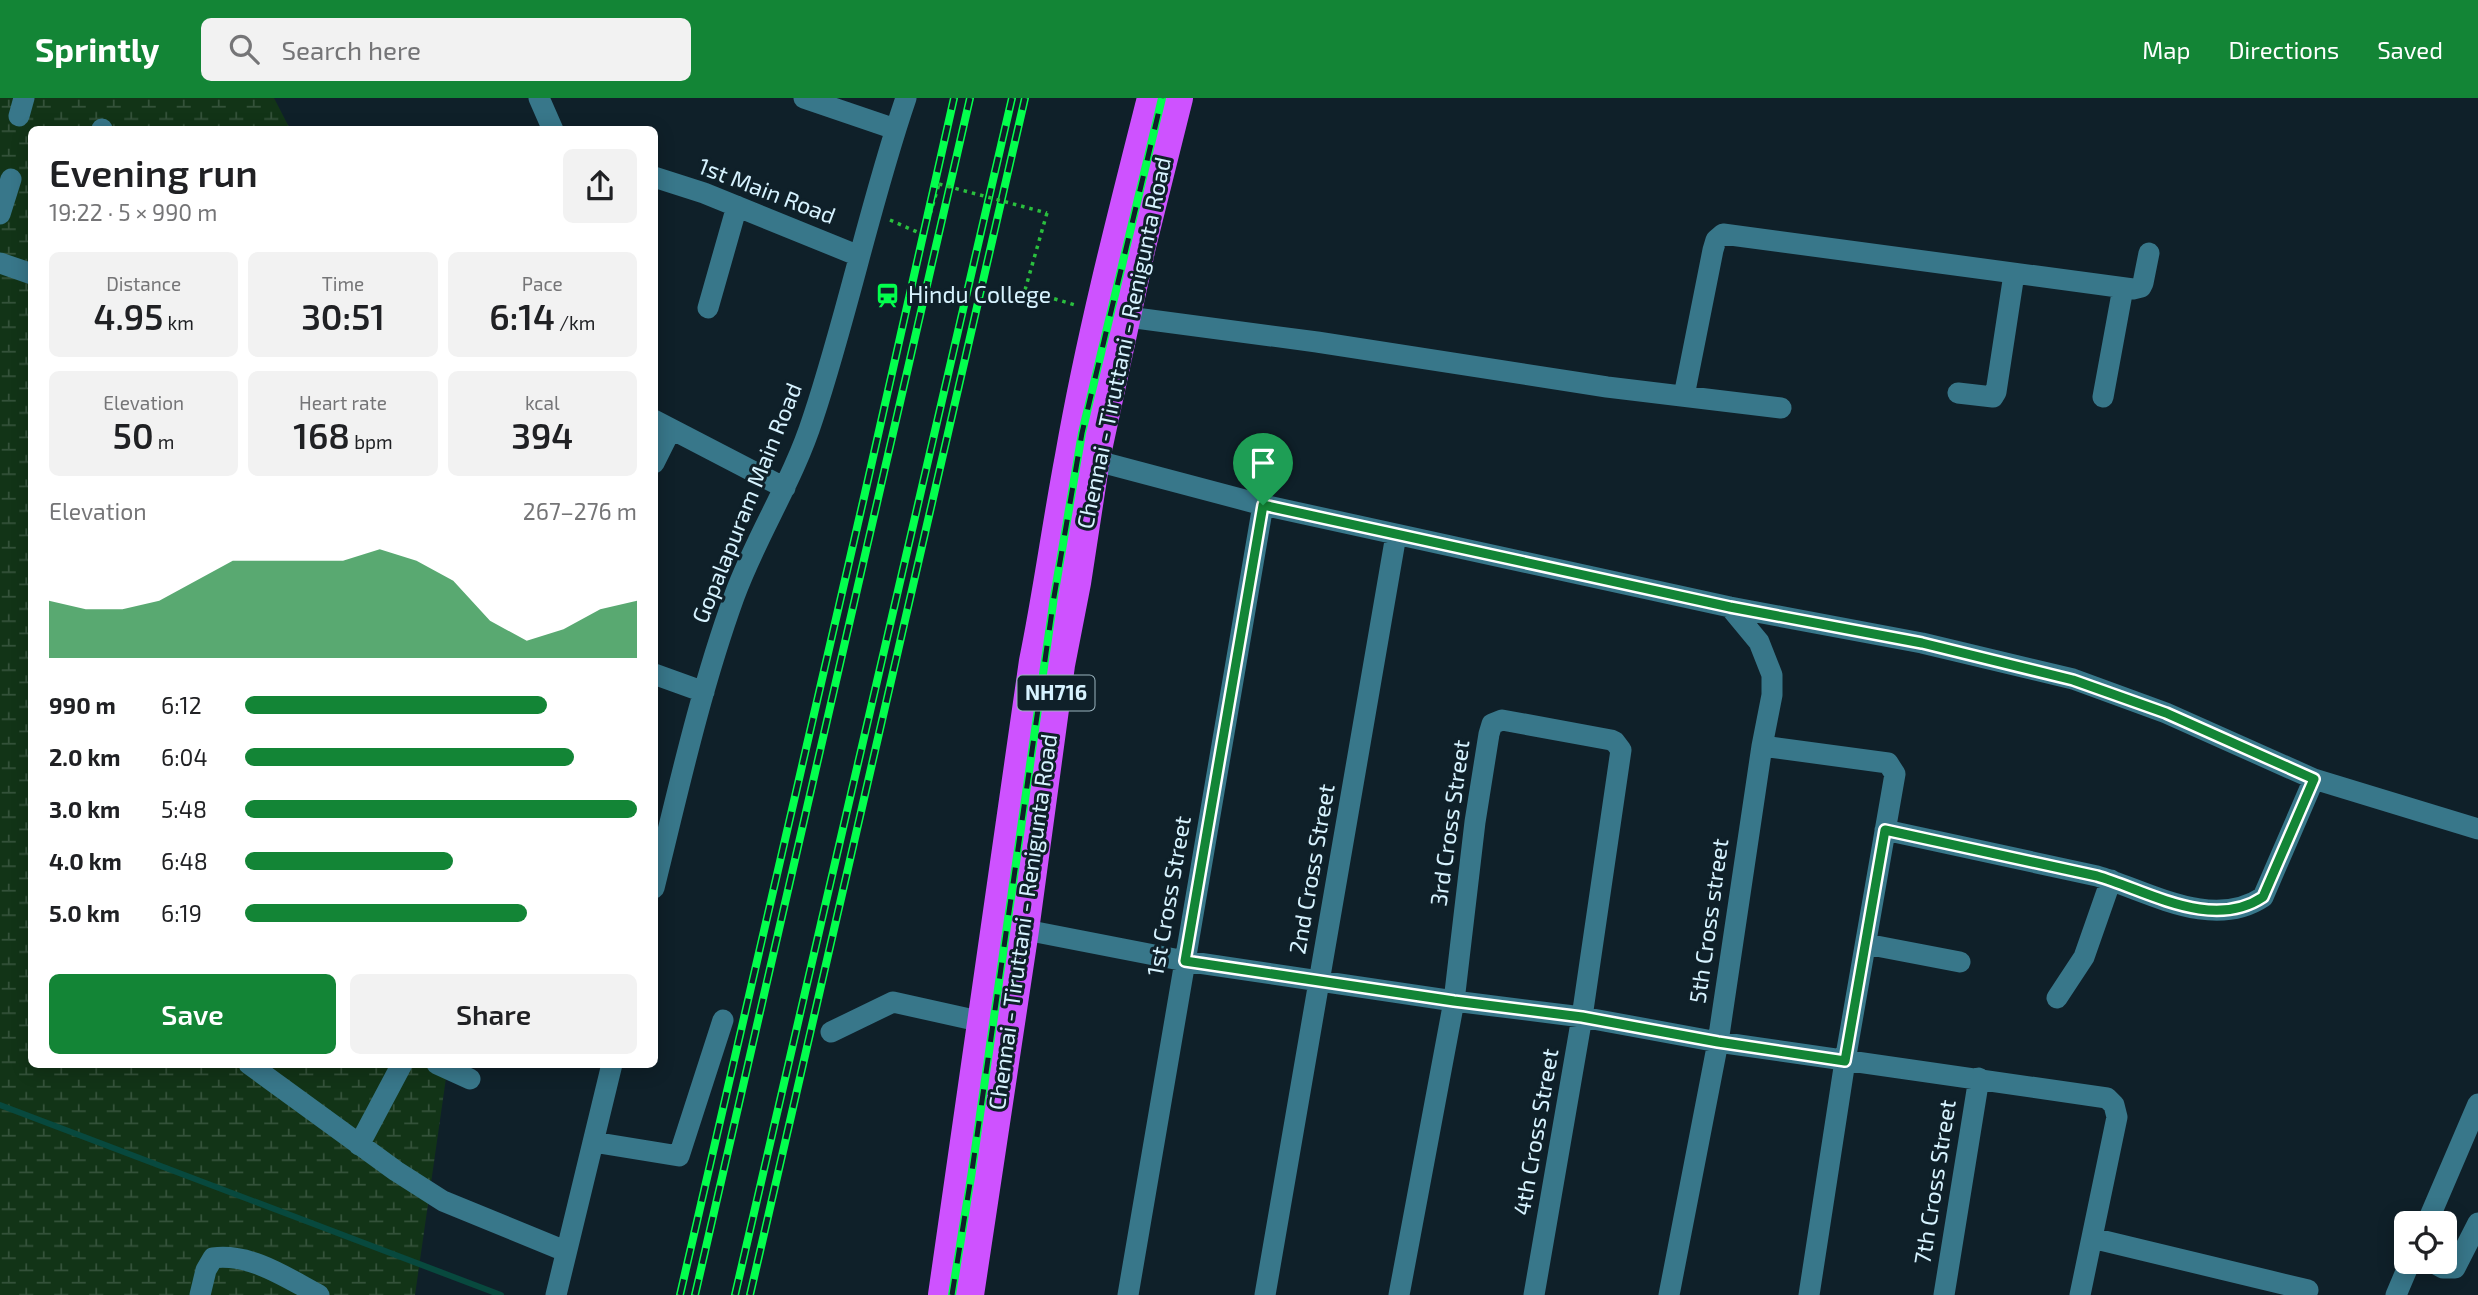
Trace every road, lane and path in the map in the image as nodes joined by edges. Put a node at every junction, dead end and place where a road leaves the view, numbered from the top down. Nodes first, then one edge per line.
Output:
1 (539, 98) edge
2 (804, 98) edge
3 (906, 98) edge
4 (1152, 98) edge
5 (1178, 98) edge
6 (551, 126) edge
7 (895, 129) junction
8 (658, 178) edge
9 (11, 179) dead end
10 (737, 206) junction
11 (872, 212) junction
12 (0, 214) edge
13 (2149, 253) dead end
14 (859, 256) junction
15 (0, 263) edge
16 (28, 273) edge
17 (2014, 274) junction
18 (2123, 288) junction
19 (708, 308) dead end
20 (1113, 315) junction
21 (1958, 393) dead end
22 (1685, 396) junction
23 (2103, 397) dead end
24 (1781, 408) dead end
25 (663, 425) edge
26 (658, 446) edge
27 (1082, 457) junction
28 (785, 488) junction
29 (1263, 505) junction
30 (1396, 535) junction
31 (1730, 607) junction
32 (658, 675) edge
33 (705, 692) junction
34 (1762, 746) junction
35 (2314, 779) junction
36 (1885, 830) junction
37 (2478, 830) edge
38 (658, 873) edge
39 (2111, 880) junction
40 (1601, 894) joint
41 (1011, 928) junction
42 (1866, 944) junction
43 (1185, 961) junction
44 (1960, 962) dead end
45 (1319, 982) junction
46 (2057, 998) dead end
47 (1454, 1001) junction
48 (1582, 1017) junction
49 (723, 1020) dead end
50 (983, 1022) junction
51 (831, 1032) dead end
52 (1718, 1042) junction
53 (1845, 1061) junction
54 (254, 1068) edge
55 (400, 1068) edge
56 (446, 1068) edge
57 (610, 1068) edge
58 (1979, 1078) junction
59 (470, 1079) dead end
60 (2478, 1104) edge
61 (593, 1142) junction
62 (359, 1144) junction
63 (2432, 1211) edge
64 (2478, 1223) edge
65 (2092, 1238) junction
66 (565, 1251) junction
67 (2457, 1264) edge
68 (2405, 1274) edge
69 (2308, 1290) dead end
70 (200, 1295) edge
71 (319, 1295) edge
72 (556, 1295) edge
73 (943, 1295) edge
74 (969, 1295) edge
75 (1128, 1295) edge
76 (1265, 1295) edge
77 (1399, 1295) edge
78 (1534, 1295) edge
79 (1669, 1295) edge
80 (1809, 1295) edge
81 (1944, 1295) edge
82 (2080, 1295) edge
83 (2396, 1295) edge

1 - 6 street
2 - 7 street
3 - 7 street, Gopalapuram Main Road
4 - 20 highway, Chennai - Tiruttani - Renigunta Road / NH716
5 - 20 highway, Chennai - Tiruttani - Renigunta Road / NH716
7 - 11 street, Gopalapuram Main Road
8 - 10 street, 1st Main Road
9 - 12 street
10 - 14 street, 1st Main Road
10 - 19 street
11 - 14 street, Gopalapuram Main Road
11 - 20 path, bridge
13 - 18 street
14 - 28 street, Gopalapuram Main Road
15 - 16 street
17 - 18 street
17 - 21 street
17 - 22 street
18 - 23 street
20 - 22 street
20 - 27 highway, Chennai - Tiruttani - Renigunta Road / NH716
22 - 24 street
25 - 26 street
25 - 28 street
27 - 29 street
27 - 41 highway, Chennai - Tiruttani - Renigunta Road / NH716
28 - 33 street, Gopalapuram Main Road
29 - 30 street
29 - 43 street, 1st Cross Street
30 - 31 street
30 - 45 street, 2nd Cross Street
31 - 34 street, 5th Cross street
31 - 35 street
32 - 33 street
33 - 38 street, Gopalapuram Main Road
34 - 36 street
34 - 52 street, 5th Cross street
35 - 37 street
35 - 39 street
36 - 39 street
36 - 42 street
39 - 46 street
40 - 47 street, 3rd Cross Street
40 - 48 street, 4th Cross Street
41 - 43 street
41 - 50 highway, Chennai - Tiruttani - Renigunta Road / NH716
41 - 74 highway, Chennai - Tiruttani - Renigunta Road / NH716
42 - 44 street
42 - 53 street
43 - 45 street
43 - 75 street, 1st Cross Street
45 - 47 street
45 - 76 street, 2nd Cross Street
47 - 48 street
47 - 77 street
48 - 52 street
48 - 78 street, 4th Cross Street
49 - 61 street
50 - 51 street
50 - 73 highway, Chennai - Tiruttani - Renigunta Road / NH716
52 - 53 street
52 - 79 street, 5th Cross street
53 - 58 street
53 - 80 street
54 - 62 street
55 - 62 street
56 - 59 street
57 - 61 street
58 - 65 street
58 - 81 street, 7th Cross Street
60 - 63 street
61 - 66 street
62 - 66 street
64 - 67 street
65 - 69 street
65 - 82 street
66 - 72 street
68 - 83 street
70 - 71 street

